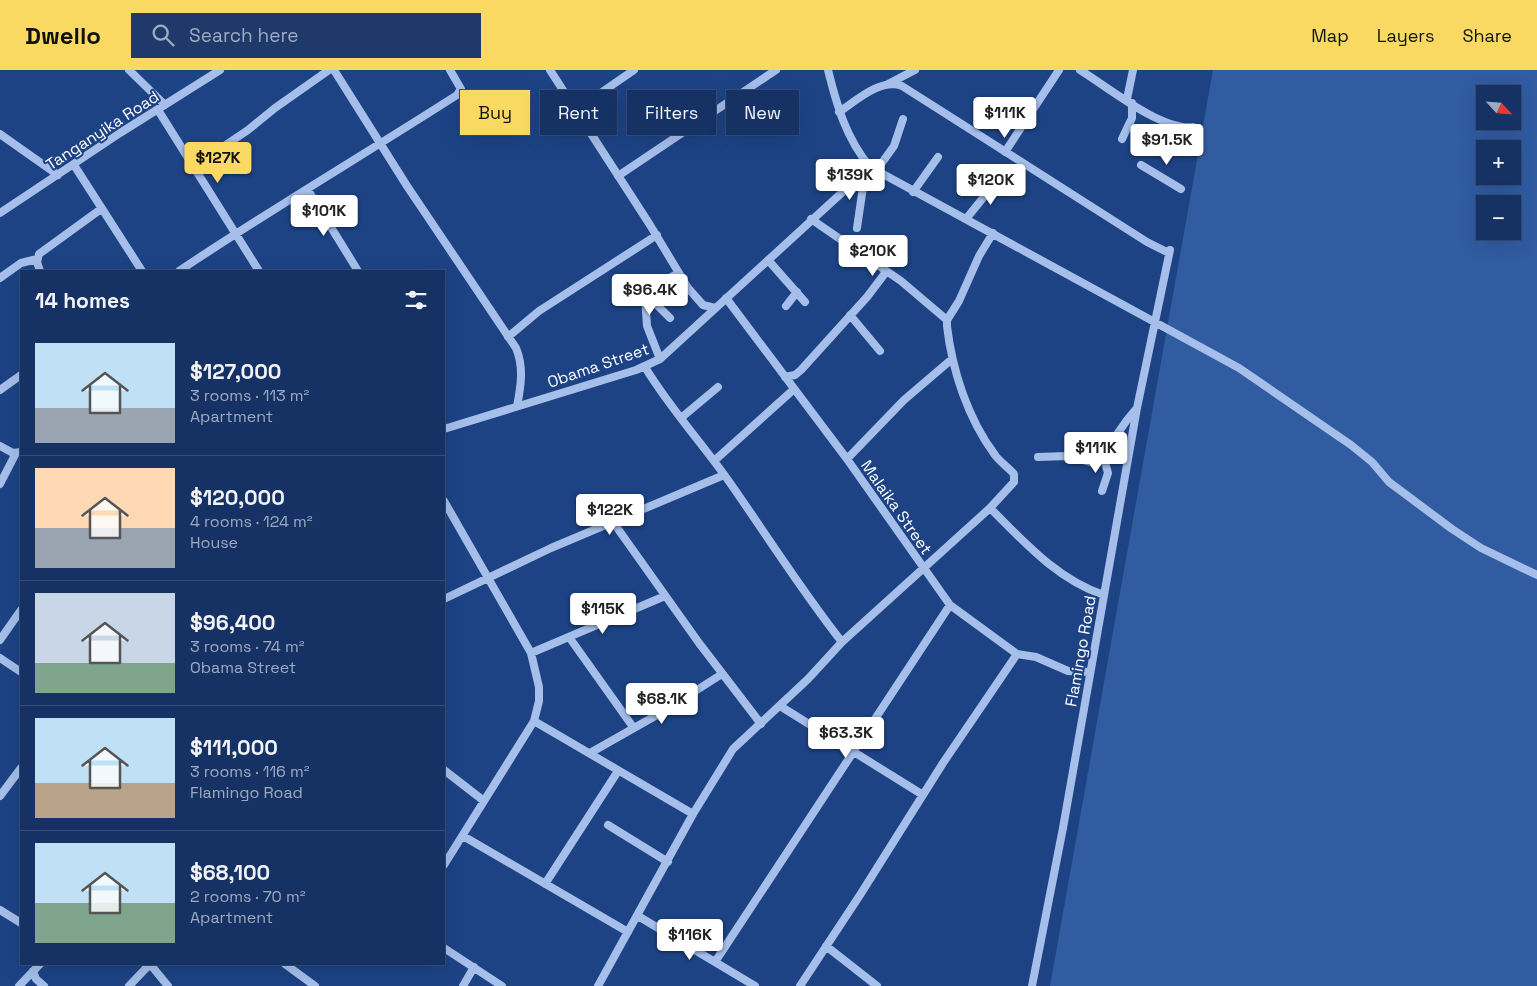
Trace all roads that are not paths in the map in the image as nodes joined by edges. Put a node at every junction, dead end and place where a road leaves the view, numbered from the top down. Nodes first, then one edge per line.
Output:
1 (129, 70) edge
2 (220, 70) edge
3 (329, 70) edge
4 (334, 70) edge
5 (450, 70) edge
6 (550, 70) edge
7 (634, 70) edge
8 (776, 70) edge
9 (828, 70) edge
10 (915, 70) edge
11 (1059, 70) edge
12 (1080, 70) edge
13 (1133, 70) edge
14 (209, 73) edge
15 (888, 84) junction
16 (563, 90) edge
17 (605, 90) edge
18 (1129, 101) junction
19 (165, 105) junction
20 (158, 110) junction
21 (839, 112) junction
22 (903, 118) dead end
23 (1193, 128) dead end
24 (0, 134) edge
25 (592, 135) edge
26 (1122, 139) dead end
27 (380, 144) junction
28 (1005, 152) junction
29 (938, 157) dead end
30 (74, 165) junction
31 (1140, 165) dead end
32 (193, 166) junction
33 (873, 169) junction
34 (58, 175) junction
35 (861, 175) junction
36 (618, 176) junction
37 (1004, 179) dead end
38 (1181, 189) dead end
39 (308, 190) junction
40 (913, 192) junction
41 (101, 209) junction
42 (0, 213) edge
43 (811, 219) junction
44 (966, 219) junction
45 (857, 228) dead end
46 (993, 232) junction
47 (236, 233) junction
48 (657, 235) junction
49 (37, 259) junction
50 (768, 260) junction
51 (40, 270) edge
52 (141, 270) edge
53 (180, 270) edge
54 (258, 270) edge
55 (357, 270) edge
56 (886, 272) junction
57 (679, 273) junction
58 (0, 278) edge
59 (797, 292) junction
60 (646, 294) junction
61 (726, 298) junction
62 (805, 302) dead end
63 (703, 305) junction
64 (786, 306) dead end
65 (715, 308) junction
66 (850, 315) junction
67 (670, 318) dead end
68 (704, 318) junction
69 (947, 320) junction
70 (1155, 321) junction
71 (508, 337) junction
72 (880, 351) dead end
73 (660, 359) junction
74 (952, 359) junction
75 (645, 366) junction
76 (795, 375) junction
77 (20, 376) edge
78 (784, 377) junction
79 (718, 387) dead end
80 (792, 388) junction
81 (0, 390) edge
82 (517, 406) junction
83 (1137, 408) junction
84 (681, 418) junction
85 (445, 429) edge
86 (0, 446) edge
87 (18, 453) edge
88 (1103, 456) junction
89 (1038, 457) dead end
90 (847, 459) junction
91 (714, 461) junction
92 (724, 475) junction
93 (0, 484) edge
94 (1102, 491) dead end
95 (990, 508) junction
96 (448, 517) edge
97 (613, 522) junction
98 (923, 570) junction
99 (1537, 575) edge
100 (487, 578) junction
101 (1104, 595) junction
102 (666, 596) junction
103 (445, 599) edge
104 (950, 605) junction
105 (20, 611) edge
106 (569, 637) junction
107 (0, 640) edge
108 (842, 642) junction
109 (531, 653) junction
110 (1017, 654) junction
111 (0, 658) edge
112 (20, 671) edge
113 (1089, 672) junction
114 (722, 674) junction
115 (780, 706) junction
116 (534, 721) junction
117 (761, 724) junction
118 (633, 727) junction
119 (854, 751) junction
120 (590, 753) junction
121 (445, 771) edge
122 (618, 771) junction
123 (20, 773) edge
124 (923, 795) junction
125 (0, 796) edge
126 (484, 801) junction
127 (693, 814) junction
128 (608, 825) dead end
129 (463, 836) junction
130 (668, 862) junction
131 (445, 863) edge
132 (545, 884) junction
133 (0, 910) edge
134 (638, 916) junction
135 (20, 922) edge
136 (628, 932) junction
137 (826, 946) junction
138 (445, 949) edge
139 (715, 962) junction
140 (39, 965) edge
141 (149, 965) edge
142 (151, 965) edge
143 (286, 965) edge
144 (474, 967) junction
145 (33, 971) junction
146 (19, 986) edge
147 (44, 986) edge
148 (129, 986) edge
149 (168, 986) edge
150 (315, 986) edge
151 (463, 986) edge
152 (502, 986) edge
153 (598, 986) edge
154 (755, 986) edge
155 (800, 986) edge
156 (877, 986) edge
157 (1032, 986) edge

1 - 19 street
2 - 14 street, Tanganyika Road
3 - 32 street
4 - 27 street
5 - 27 street
6 - 16 street
7 - 17 street
8 - 36 street
9 - 21 street
10 - 15 street
11 - 28 street
12 - 18 street
13 - 18 street
14 - 19 street, Tanganyika Road
15 - 21 street
15 - 28 street
18 - 23 street
18 - 26 street
19 - 20 street, Tanganyika Road
20 - 30 street, Tanganyika Road
20 - 32 street
21 - 33 street
22 - 33 street, Obama Street
24 - 34 street
25 - 36 street
27 - 39 street
27 - 71 street
28 - 70 street, Flamingo Road
29 - 40 street
30 - 34 street, Tanganyika Road
30 - 41 street
31 - 38 street
32 - 47 street
33 - 35 street, Obama Street
33 - 40 street
34 - 42 street, Tanganyika Road
35 - 43 street, Obama Street
35 - 45 street
36 - 48 street
37 - 44 street
39 - 47 street
39 - 55 street
40 - 44 street
41 - 49 street
41 - 52 street
43 - 50 street, Obama Street
43 - 56 street
44 - 46 street
46 - 69 street
46 - 70 street
47 - 53 street
47 - 54 street
48 - 57 street
48 - 71 street
49 - 51 street
49 - 58 street
50 - 59 street
50 - 61 street, Obama Street
56 - 66 street
56 - 69 street
57 - 60 street
57 - 63 street
59 - 62 street
59 - 64 street
60 - 67 street
60 - 73 street
61 - 65 street, Obama Street
61 - 78 street, Malaika Street
63 - 65 street
63 - 68 street
65 - 68 street, Obama Street
66 - 72 street
66 - 76 street
68 - 73 street, Obama Street
69 - 74 street
70 - 83 street, Flamingo Road
70 - 99 street
71 - 82 street
73 - 75 street, Obama Street
74 - 90 street
74 - 95 street
75 - 82 street, Obama Street
75 - 84 street
76 - 78 street
76 - 80 street
77 - 81 street
78 - 80 street, Malaika Street
79 - 84 street
80 - 90 street, Malaika Street
80 - 91 street
82 - 85 street, Obama Street
83 - 88 street
83 - 101 street, Flamingo Road
84 - 91 street
86 - 87 street
87 - 93 street
88 - 89 street
88 - 94 street
90 - 98 street, Malaika Street
91 - 92 street
92 - 97 street
92 - 108 street
95 - 98 street
95 - 101 street
96 - 100 street
97 - 100 street
97 - 102 street
98 - 104 street, Malaika Street
98 - 108 street
100 - 103 street
100 - 109 street
101 - 113 street, Flamingo Road
102 - 106 street
102 - 114 street
104 - 110 street, Malaika Street
104 - 119 street
105 - 107 street
106 - 109 street
106 - 118 street
108 - 115 street
109 - 116 street
110 - 113 street, Malaika Street
110 - 124 street
111 - 112 street
113 - 157 street, Flamingo Road
114 - 117 street
114 - 118 street
115 - 117 street
115 - 119 street
116 - 120 street
116 - 126 street
117 - 127 street
118 - 120 street
119 - 124 street
119 - 139 street
120 - 122 street
121 - 126 street
122 - 127 street
122 - 132 street
123 - 125 street
124 - 137 street
126 - 129 street
127 - 130 street
128 - 130 street
129 - 131 street
129 - 132 street
130 - 134 street
132 - 136 street
133 - 135 street
134 - 136 street
134 - 139 street
136 - 153 street
137 - 155 street
137 - 156 street
138 - 144 street
139 - 154 street
140 - 145 street
141 - 148 street
142 - 149 street
143 - 150 street
144 - 151 street
144 - 152 street
145 - 146 street
145 - 147 street

